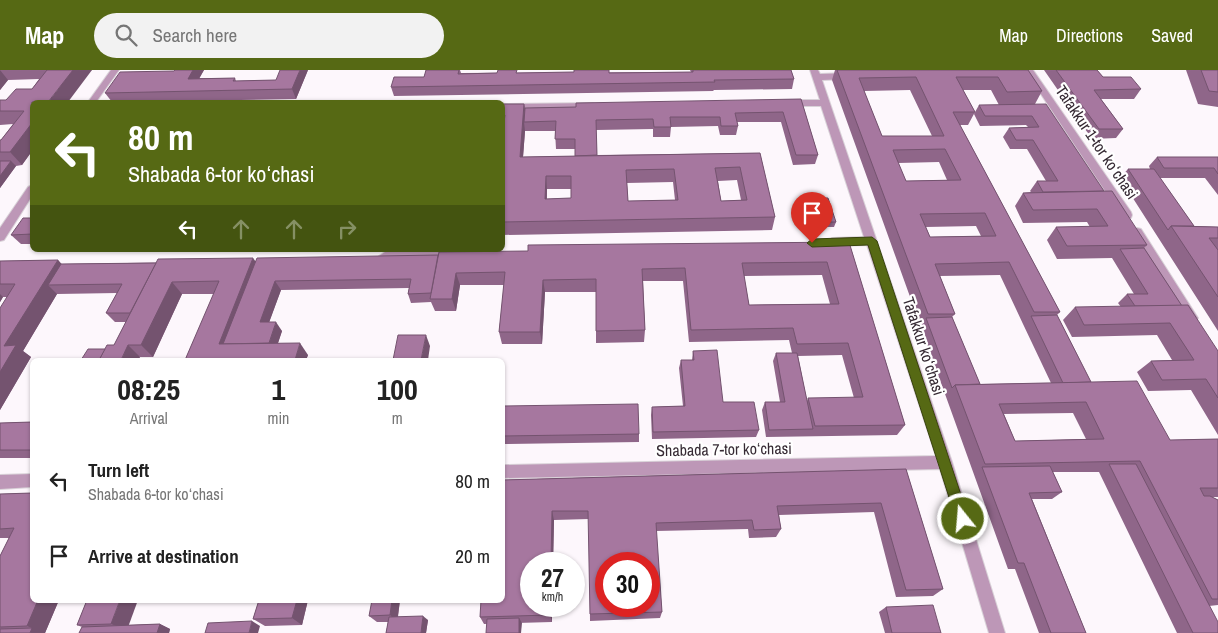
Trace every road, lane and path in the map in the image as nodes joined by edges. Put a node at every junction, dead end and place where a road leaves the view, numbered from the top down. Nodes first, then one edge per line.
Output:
1 (115, 70) edge
2 (816, 73) edge
3 (1027, 73) edge
4 (856, 76) edge
5 (93, 100) edge
6 (826, 102) junction
7 (777, 103) edge
8 (600, 105) edge
9 (505, 107) edge
10 (30, 192) edge
11 (0, 237) edge
12 (872, 241) junction
13 (822, 243) edge
14 (466, 254) edge
15 (376, 256) edge
16 (1197, 327) edge
17 (945, 462) junction
18 (505, 472) edge
19 (30, 481) edge
20 (0, 482) edge
21 (997, 633) edge

1 - 5 street
2 - 4 street
2 - 6 street, Tafakkur koʻchasi
3 - 16 street, Tafakkur 1-tor koʻchasi
6 - 7 street
6 - 12 street, Tafakkur koʻchasi
8 - 9 street
10 - 11 street
12 - 13 street
12 - 17 street, Tafakkur koʻchasi
14 - 15 street
17 - 18 street, Shabada 7-tor koʻchasi
17 - 21 street, Tafakkur koʻchasi
19 - 20 street

